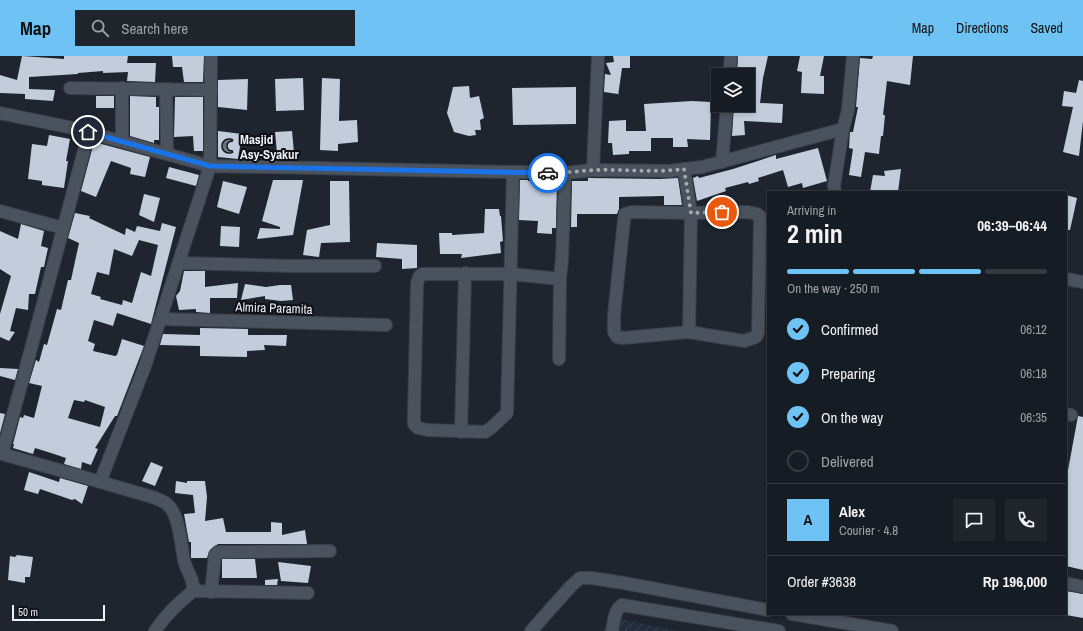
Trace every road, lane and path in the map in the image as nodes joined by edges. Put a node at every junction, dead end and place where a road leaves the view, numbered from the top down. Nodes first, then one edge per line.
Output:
1 (211, 56) edge
2 (598, 56) edge
3 (731, 56) edge
4 (853, 56) edge
5 (730, 68) edge
6 (70, 88) dead end
7 (122, 88) junction
8 (166, 89) junction
9 (211, 90) junction
10 (726, 112) edge
11 (0, 113) edge
12 (843, 129) junction
13 (88, 132) junction
14 (122, 141) junction
15 (168, 154) junction
16 (722, 162) junction
17 (210, 166) junction
18 (684, 169) junction
19 (593, 170) junction
20 (513, 172) junction
21 (565, 173) junction
22 (835, 189) edge
23 (0, 211) edge
24 (691, 213) junction
25 (63, 228) junction
26 (179, 263) junction
27 (375, 266) dead end
28 (465, 273) junction
29 (511, 274) junction
30 (560, 279) junction
31 (1067, 279) edge
32 (1083, 282) edge
33 (160, 319) junction
34 (386, 325) dead end
35 (689, 332) junction
36 (559, 360) dead end
37 (461, 432) junction
38 (1, 456) edge
39 (100, 482) junction
40 (330, 551) dead end
41 (1067, 583) edge
42 (1083, 587) edge
43 (194, 591) junction
44 (211, 592) junction
45 (308, 593) dead end
46 (767, 610) edge
47 (798, 615) edge
48 (155, 631) edge
49 (531, 631) edge
50 (612, 631) edge
51 (779, 631) edge
52 (892, 631) edge

1 - 9 street
2 - 19 street
3 - 5 street
4 - 12 street
6 - 7 street
7 - 8 street
7 - 14 street
8 - 9 street
8 - 15 street
9 - 17 street
10 - 16 street
11 - 13 street
12 - 16 street
12 - 22 street
13 - 14 street
13 - 25 street
14 - 15 street
15 - 17 street
16 - 18 street
17 - 20 street
17 - 26 street
18 - 19 street
18 - 24 street
19 - 21 street
20 - 21 street
20 - 29 street
21 - 30 street
23 - 25 street
24 - 35 street
24 - 35 street
24 - 35 street
25 - 38 street
26 - 27 street
26 - 33 street
28 - 29 street
28 - 37 street
28 - 37 street
29 - 30 street
29 - 37 street
30 - 36 street
31 - 32 street
33 - 34 street, Almira Paramita
33 - 39 street
38 - 39 street
39 - 43 street
40 - 44 street
41 - 42 street
43 - 44 street
43 - 48 street
44 - 45 street
46 - 49 street
47 - 52 street
50 - 51 street

